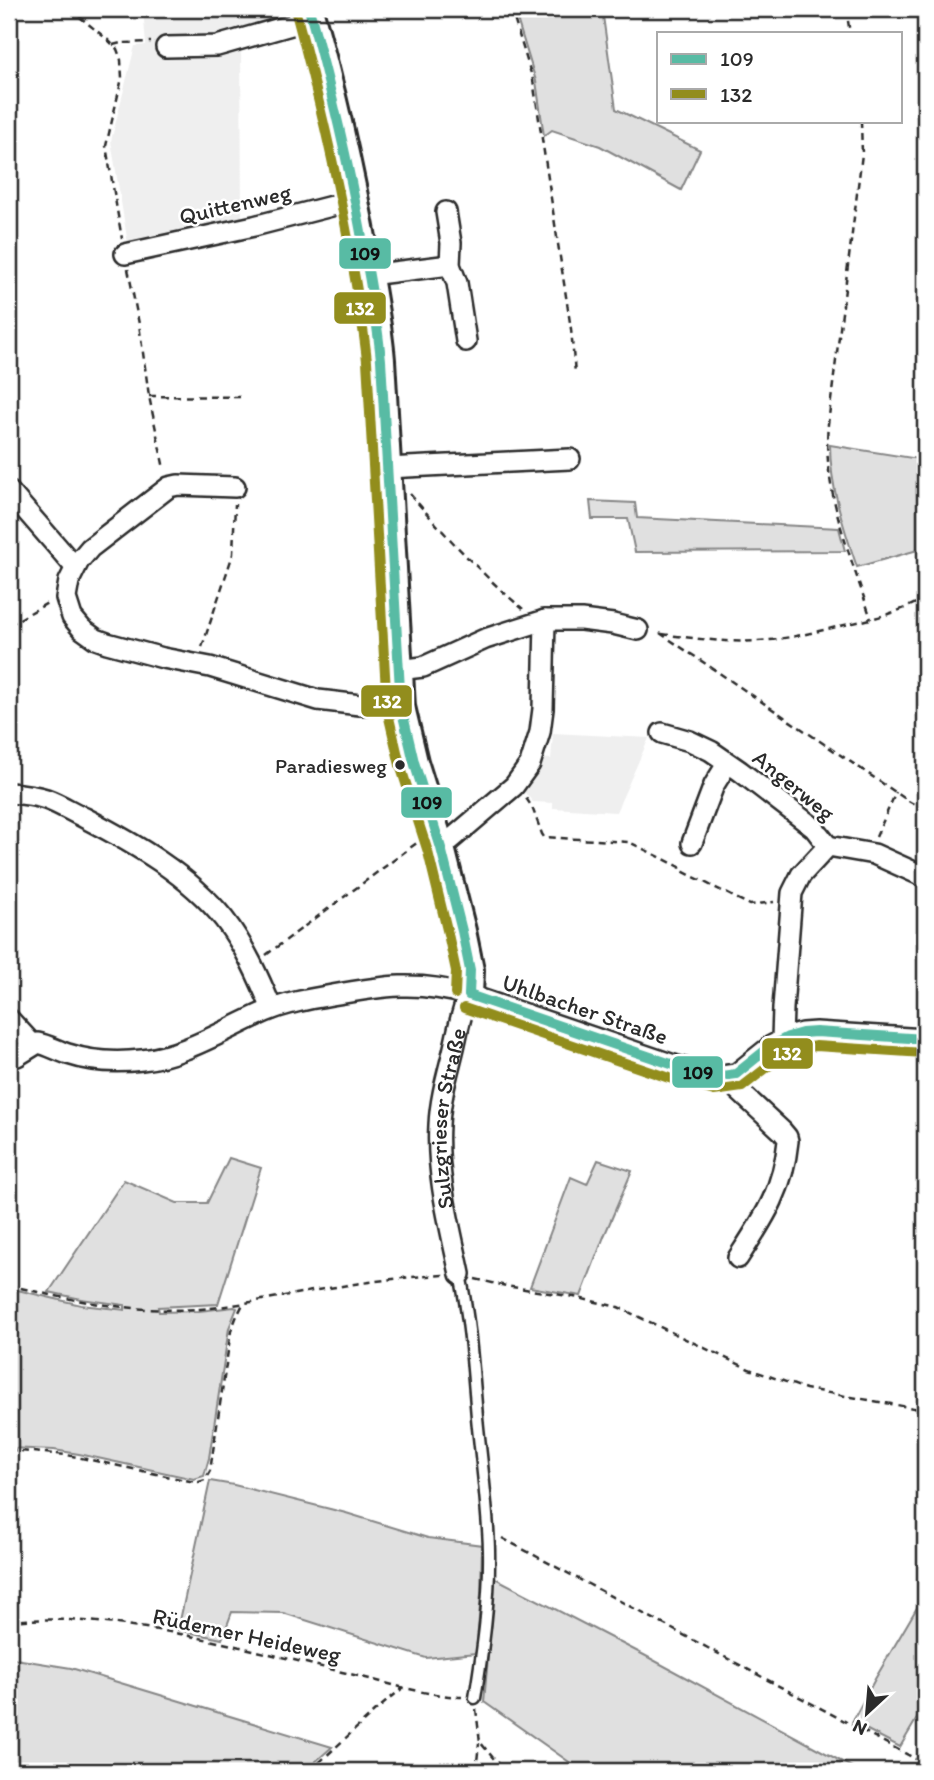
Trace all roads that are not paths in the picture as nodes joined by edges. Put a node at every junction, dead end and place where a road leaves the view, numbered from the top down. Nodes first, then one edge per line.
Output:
1 (311, 14) edge
2 (166, 47) road end
3 (355, 200) junction
4 (446, 212) dead end
5 (125, 254) road end
6 (450, 265) junction
7 (369, 275) junction
8 (466, 341) dead end
9 (570, 459) dead end
10 (387, 468) junction
11 (235, 487) road end
12 (9, 491) edge
13 (75, 567) junction
14 (541, 621) junction
15 (638, 629) dead end
16 (399, 683) junction
17 (662, 733) dead end
18 (727, 764) junction
19 (9, 793) edge
20 (438, 839) junction
21 (692, 843) dead end
22 (828, 846) junction
23 (925, 877) edge
24 (468, 995) junction
25 (272, 1009) junction
26 (9, 1018) edge
27 (782, 1040) junction
28 (925, 1040) edge
29 (33, 1045) junction
30 (9, 1057) edge
31 (727, 1077) junction
32 (738, 1258) dead end
33 (460, 1274) joint
34 (475, 1698) road end

1 - 2 street
1 - 3 street, Sulzgrieser Straße
3 - 5 street, Quittenweg
3 - 7 street, Sulzgrieser Straße
4 - 6 street
6 - 7 street
6 - 8 street
7 - 10 street, Sulzgrieser Straße
9 - 10 street
10 - 16 street, Sulzgrieser Straße
11 - 13 street
12 - 13 street
13 - 16 street
14 - 15 street
14 - 16 street
14 - 20 street
16 - 20 street, Sulzgrieser Straße
17 - 18 street, Angerweg
18 - 21 street, Angerweg
18 - 22 street, Angerweg
19 - 25 street
20 - 24 street, Sulzgrieser Straße
22 - 23 street
22 - 27 street
24 - 25 street, Uhlbacher Straße
24 - 31 street, Uhlbacher Straße
24 - 33 street, Sulzgrieser Straße
25 - 29 street, Uhlbacher Straße
26 - 29 street
27 - 28 street
27 - 31 street
29 - 30 street
31 - 32 street
33 - 34 lane, Sulzgrieser Straße

